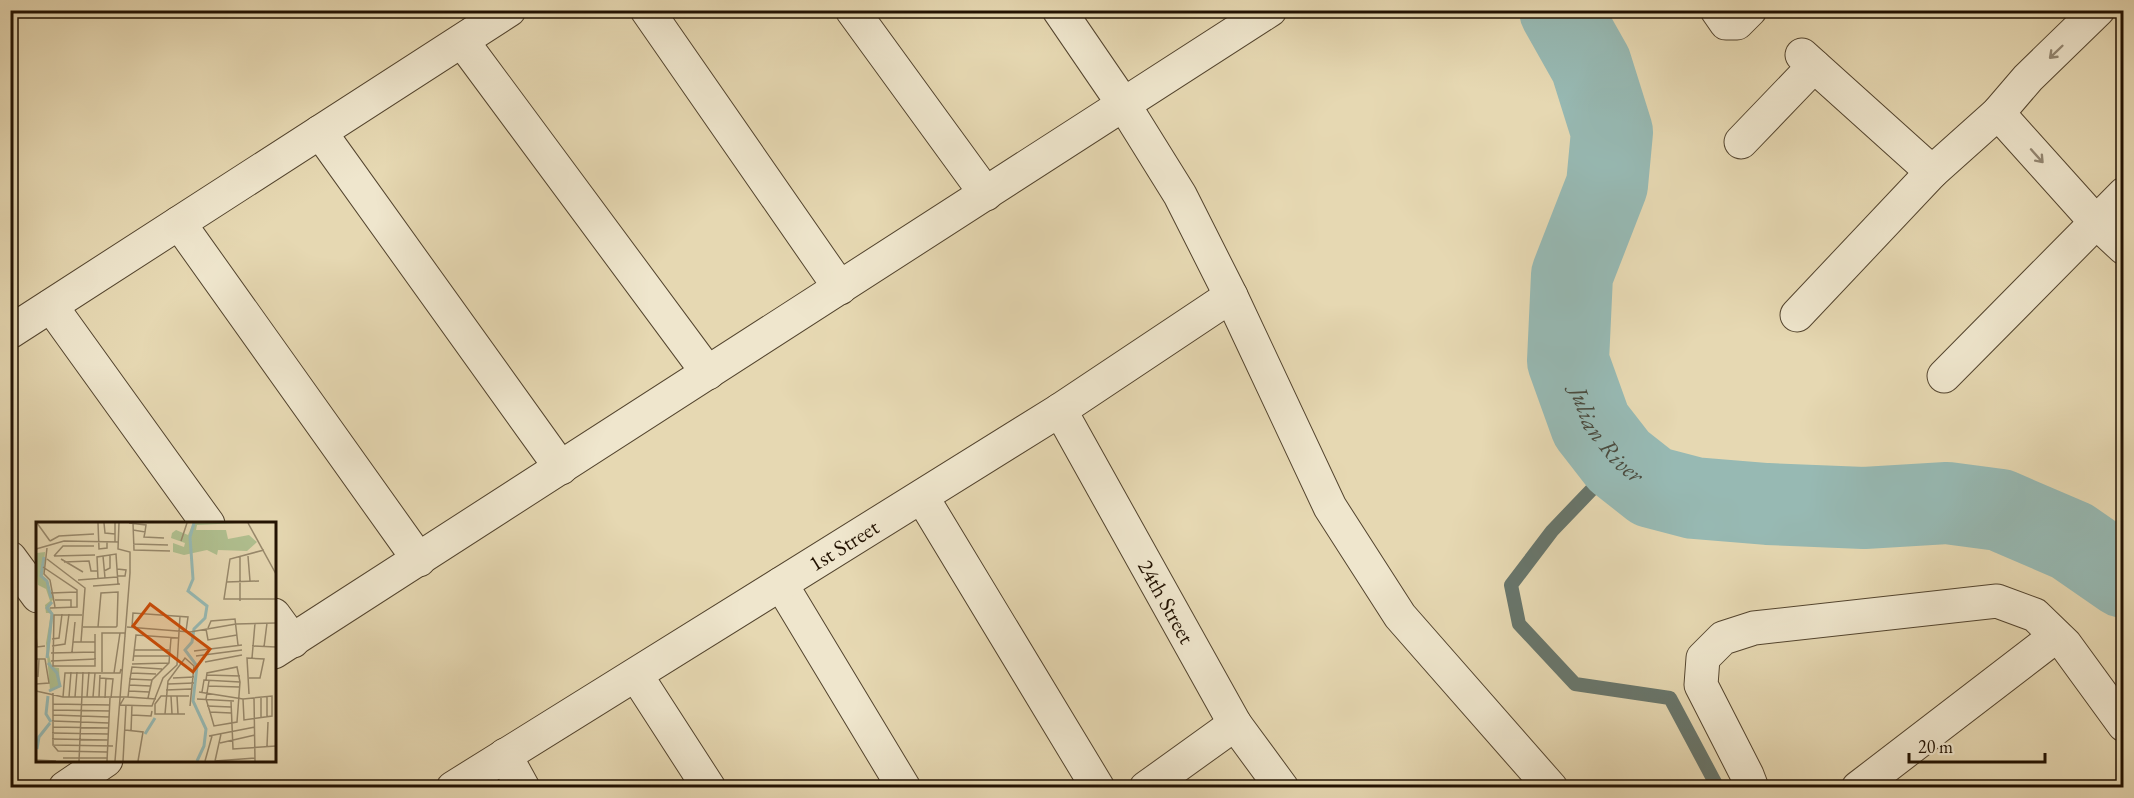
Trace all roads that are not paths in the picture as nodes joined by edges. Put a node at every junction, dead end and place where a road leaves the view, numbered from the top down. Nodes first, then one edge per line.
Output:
1 (509, 10) edge
2 (647, 10) edge
3 (852, 10) edge
4 (1059, 10) edge
5 (1270, 10) edge
6 (1717, 10) edge
7 (1750, 10) edge
8 (2098, 10) edge
9 (462, 41) junction
10 (1124, 105) junction
11 (1998, 113) junction
12 (320, 132) junction
13 (1741, 142) dead end
14 (1932, 172) junction
15 (986, 194) junction
16 (2124, 194) edge
17 (2095, 221) junction
18 (179, 223) junction
19 (2124, 248) edge
20 (840, 288) junction
21 (1231, 296) junction
22 (51, 306) junction
23 (1797, 315) dead end
24 (10, 332) edge
25 (708, 373) junction
26 (1944, 376) dead end
27 (1060, 410) junction
28 (561, 468) junction
29 (922, 496) junction
30 (207, 522) edge
31 (10, 558) edge
32 (419, 560) junction
33 (781, 584) junction
34 (36, 593) edge
35 (281, 636) edge
36 (2056, 636) junction
37 (636, 675) junction
38 (1235, 724) junction
39 (2124, 724) edge
40 (505, 755) junction
41 (103, 762) edge
42 (64, 788) edge
43 (453, 788) edge
44 (523, 788) edge
45 (709, 788) edge
46 (904, 788) edge
47 (1098, 788) edge
48 (1146, 788) edge
49 (1282, 788) edge
50 (1551, 788) edge
51 (1752, 788) edge
52 (1858, 788) edge

1 - 9 street
2 - 20 street
3 - 15 street
4 - 10 street
5 - 10 street
6 - 7 street
8 -> 11 street
9 - 12 street
9 - 25 street
10 - 15 street
10 - 21 street
11 - 14 street
11 -> 17 street
12 - 18 street
12 - 28 street
13 - 14 street
14 - 23 street
15 - 20 street
16 - 17 street
17 - 19 street
17 - 26 street
18 - 22 street
18 - 32 street
20 - 25 street
21 - 27 street, 1st Street
21 - 50 street
22 - 24 street
22 - 30 street
25 - 28 street
27 - 29 street, 1st Street
27 - 38 street, 24th Street
28 - 32 street
29 - 33 street, 1st Street
29 - 47 street
31 - 34 street
32 - 35 street
33 - 37 street, 1st Street
33 - 46 street
36 - 39 street
36 - 51 street
36 - 52 street
37 - 40 street, 1st Street
37 - 45 street
38 - 48 street
38 - 49 street, 24th Street
40 - 43 street, 1st Street
40 - 44 street
41 - 42 street

